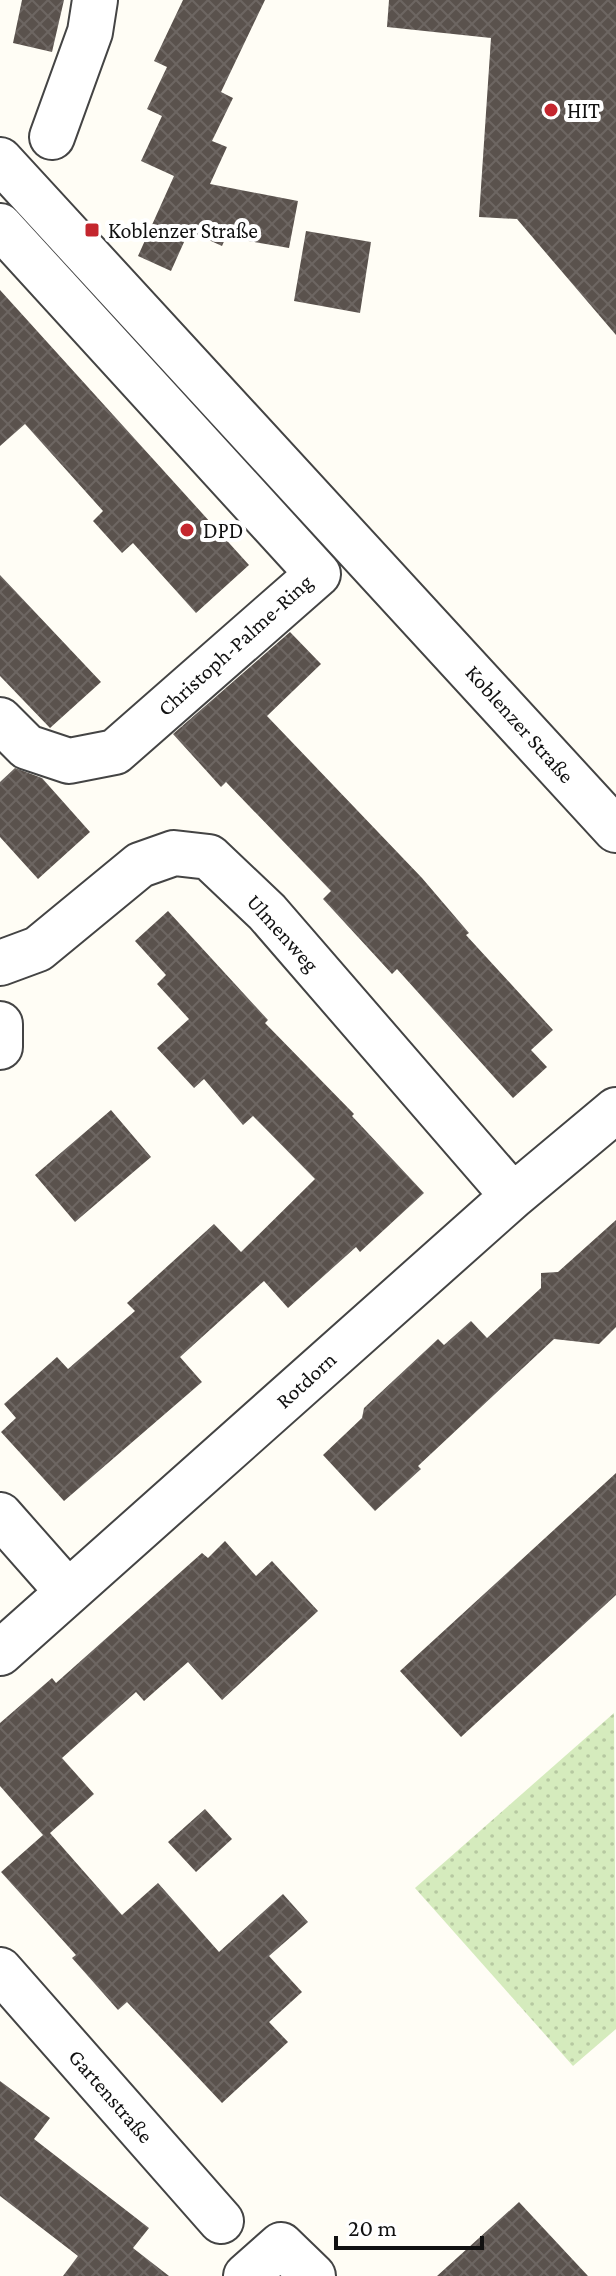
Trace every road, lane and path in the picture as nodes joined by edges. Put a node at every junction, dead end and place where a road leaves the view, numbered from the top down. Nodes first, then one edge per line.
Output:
1 (95, 0) edge
2 (52, 137) dead end
3 (0, 160) edge
4 (0, 226) edge
5 (352, 542) junction
6 (318, 574) junction
7 (0, 720) edge
8 (616, 830) edge
9 (0, 963) edge
10 (0, 1024) edge
11 (0, 1047) edge
12 (616, 1110) edge
13 (513, 1196) junction
14 (0, 1515) edge
15 (68, 1592) junction
16 (0, 1653) edge
17 (0, 1970) edge
18 (221, 2221) dead end
19 (246, 2276) edge
20 (313, 2276) edge

1 - 2 street
3 - 5 street, Koblenzer Straße
4 - 6 street, Christoph-Palme-Ring
5 - 6 street
5 - 8 street, Koblenzer Straße
6 - 7 street, Christoph-Palme-Ring
9 - 13 street, Ulmenweg
10 - 11 street
12 - 13 street, Rotdorn
13 - 15 street, Rotdorn
14 - 15 street
15 - 16 street, Rotdorn
17 - 18 street, Gartenstraße
19 - 20 street

